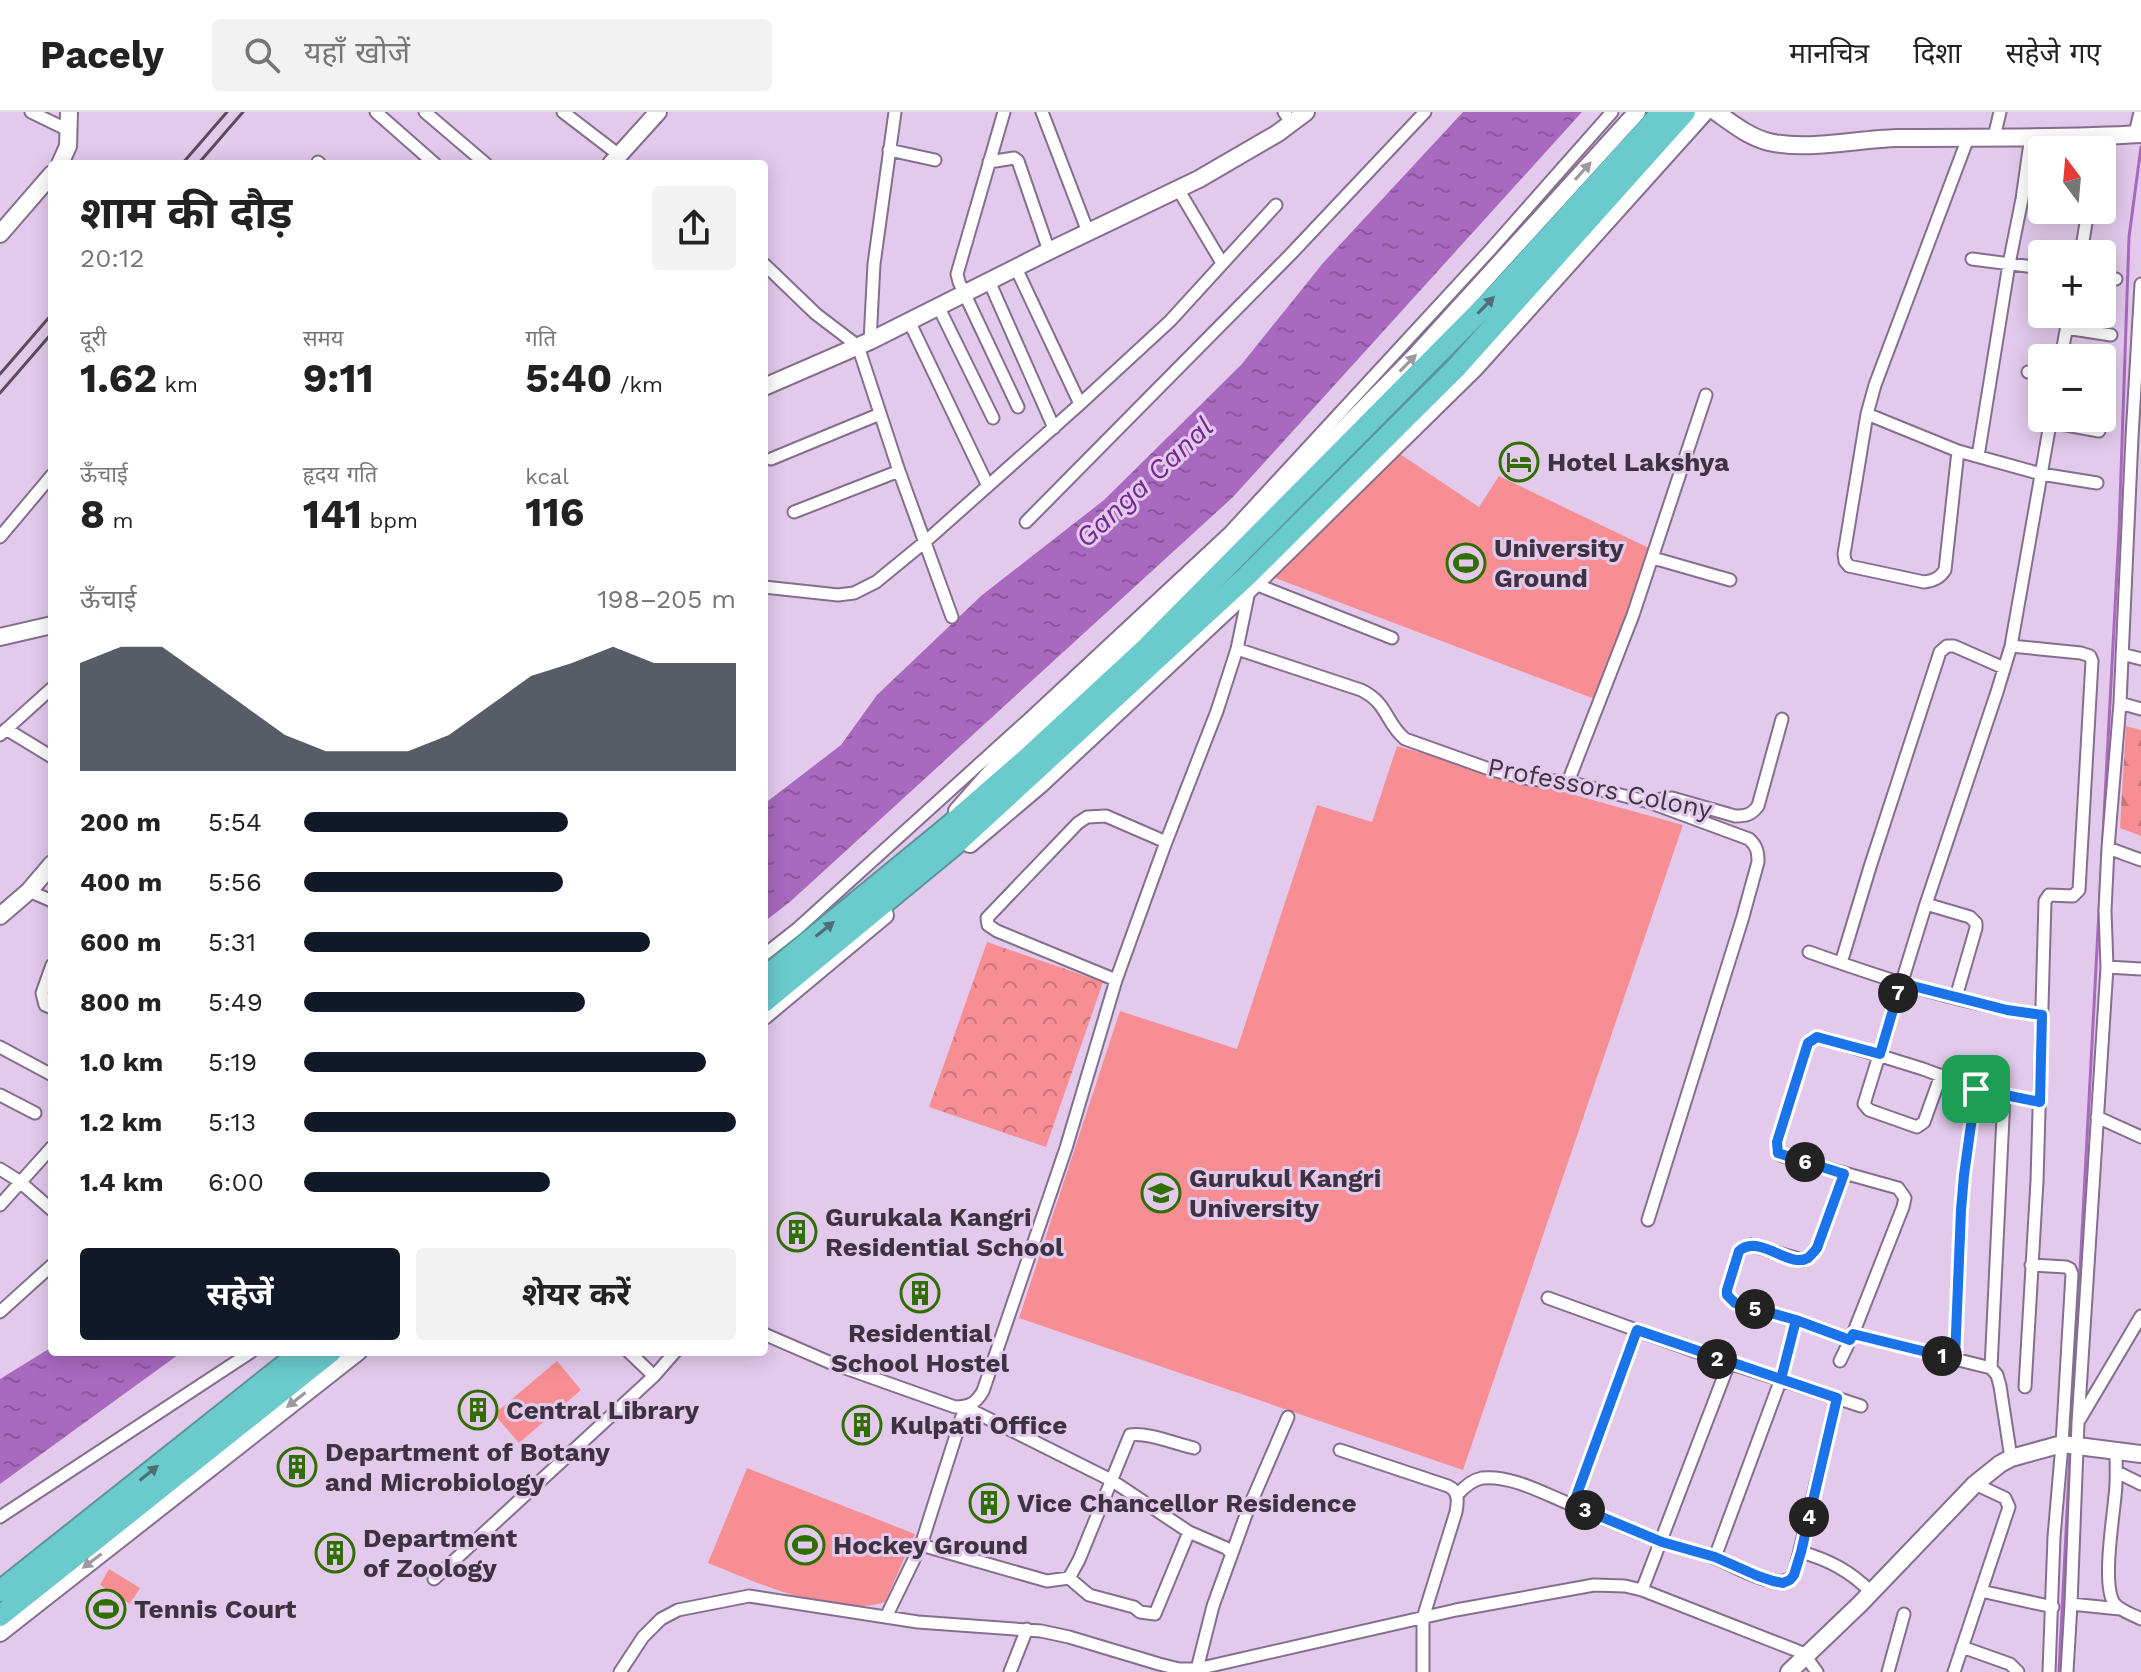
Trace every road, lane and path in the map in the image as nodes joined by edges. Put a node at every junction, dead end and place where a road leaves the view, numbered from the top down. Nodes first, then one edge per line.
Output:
1 (31, 112) edge
2 (69, 112) edge
3 (376, 112) edge
4 (425, 112) edge
5 (563, 112) edge
6 (658, 112) edge
7 (670, 112) edge
8 (895, 112) edge
9 (1004, 112) edge
10 (1042, 112) edge
11 (1306, 112) edge
12 (1425, 112) edge
13 (1612, 112) edge
14 (1685, 112) edge
15 (1705, 112) edge
16 (1716, 112) edge
17 (2000, 112) edge
18 (2140, 112) edge
19 (1288, 117) edge
20 (1654, 121) edge
21 (68, 130) junction
22 (2138, 134) edge
23 (2028, 136) edge
24 (1994, 137) junction
25 (1968, 138) junction
26 (2116, 139) edge
27 (889, 150) junction
28 (2028, 157) edge
29 (62, 160) edge
30 (430, 160) edge
31 (481, 160) edge
32 (617, 160) edge
33 (619, 160) edge
34 (619, 160) edge
35 (935, 160) dead end
36 (989, 162) junction
37 (48, 179) edge
38 (1178, 189) junction
39 (1276, 205) dead end
40 (1088, 232) junction
41 (0, 234) edge
42 (1049, 251) junction
43 (1972, 259) dead end
44 (1222, 263) junction
45 (2009, 264) junction
46 (2028, 266) edge
47 (768, 268) edge
48 (1016, 268) junction
49 (989, 281) junction
50 (2141, 284) edge
51 (966, 292) junction
52 (938, 306) junction
53 (2140, 319) edge
54 (909, 321) junction
55 (2066, 328) joint
56 (2111, 335) dead end
57 (864, 343) junction
58 (2063, 344) edge
59 (2139, 353) edge
60 (768, 385) edge
61 (1706, 395) dead end
62 (1080, 404) junction
63 (1018, 407) dead end
64 (880, 414) junction
65 (1867, 414) junction
66 (993, 418) dead end
67 (1054, 428) junction
68 (2048, 432) edge
69 (2136, 438) edge
70 (1958, 451) junction
71 (1978, 456) junction
72 (771, 459) dead end
73 (899, 471) junction
74 (2041, 474) junction
75 (48, 480) edge
76 (2097, 483) dead end
77 (988, 486) junction
78 (794, 512) dead end
79 (1026, 522) dead end
80 (0, 537) edge
81 (926, 541) junction
82 (1653, 558) junction
83 (1730, 580) dead end
84 (768, 587) edge
85 (1252, 587) junction
86 (952, 617) dead end
87 (48, 626) edge
88 (0, 637) edge
89 (1392, 638) dead end
90 (2011, 646) junction
91 (1237, 649) junction
92 (2122, 654) junction
93 (2141, 659) edge
94 (2004, 668) junction
95 (48, 692) edge
96 (2120, 703) junction
97 (2141, 709) edge
98 (1782, 719) dead end
99 (3, 732) edge
100 (48, 755) edge
101 (1568, 782) junction
102 (1645, 801) junction
103 (1166, 842) junction
104 (2108, 848) junction
105 (2141, 860) edge
106 (48, 868) edge
107 (23, 896) junction
108 (48, 900) edge
109 (1926, 904) junction
110 (0, 916) edge
111 (0, 927) edge
112 (768, 952) edge
113 (1809, 952) dead end
114 (1841, 963) junction
115 (2107, 967) junction
116 (2141, 969) edge
117 (768, 975) edge
118 (48, 976) edge
119 (1116, 980) junction
120 (1901, 983) junction
121 (1956, 997) junction
122 (768, 999) edge
123 (48, 1006) edge
124 (768, 1013) edge
125 (2042, 1015) junction
126 (0, 1047) edge
127 (1880, 1054) junction
128 (48, 1073) edge
129 (1941, 1075) junction
130 (1976, 1089) junction
131 (0, 1095) edge
132 (2004, 1096) junction
133 (2040, 1102) junction
134 (35, 1113) dead end
135 (2097, 1117) junction
136 (2141, 1137) edge
137 (48, 1151) edge
138 (0, 1169) edge
139 (1844, 1174) junction
140 (19, 1181) junction
141 (0, 1205) edge
142 (48, 1206) edge
143 (1648, 1220) dead end
144 (2031, 1265) junction
145 (48, 1269) edge
146 (1548, 1298) dead end
147 (0, 1312) edge
148 (2141, 1316) edge
149 (1796, 1320) junction
150 (1637, 1330) junction
151 (768, 1336) edge
152 (1851, 1337) junction
153 (245, 1356) edge
154 (296, 1356) edge
155 (326, 1356) edge
156 (353, 1356) edge
157 (633, 1356) edge
158 (672, 1356) edge
159 (1955, 1359) junction
160 (1840, 1361) dead end
161 (1729, 1363) junction
162 (1991, 1368) junction
163 (654, 1376) junction
164 (1781, 1379) junction
165 (2025, 1387) dead end
166 (1837, 1398) junction
167 (1861, 1406) dead end
168 (965, 1407) junction
169 (1288, 1417) dead end
170 (2078, 1423) junction
171 (2070, 1445) junction
172 (1194, 1448) dead end
173 (1340, 1450) dead end
174 (2116, 1452) junction
175 (2141, 1454) edge
176 (2011, 1458) junction
177 (2117, 1472) junction
178 (1111, 1480) junction
179 (1975, 1484) junction
180 (2141, 1484) edge
181 (1457, 1495) junction
182 (1573, 1505) junction
183 (0, 1517) edge
184 (1189, 1532) junction
185 (1662, 1542) junction
186 (921, 1545) junction
187 (1801, 1552) junction
188 (1232, 1554) junction
189 (1715, 1557) junction
190 (1069, 1578) junction
191 (434, 1579) dead end
192 (1642, 1590) junction
193 (0, 1591) edge
194 (1981, 1591) junction
195 (1871, 1592) junction
196 (2071, 1604) junction
197 (2053, 1607) junction
198 (2121, 1609) junction
199 (1904, 1614) dead end
200 (0, 1616) edge
201 (886, 1617) junction
202 (1423, 1618) junction
203 (2141, 1619) edge
204 (1027, 1629) junction
205 (0, 1633) edge
206 (1962, 1647) junction
207 (1807, 1656) junction
208 (1197, 1669) junction
209 (620, 1672) edge
210 (1010, 1672) edge
211 (1423, 1672) edge
212 (1789, 1672) edge
213 (1817, 1672) edge
214 (1888, 1672) edge
215 (1954, 1672) edge
216 (2018, 1672) edge
217 (2049, 1672) edge
218 (2067, 1672) edge

1 - 21 street
2 - 21 street
3 - 30 street
4 - 31 street
5 - 32 street
6 - 33 street
7 - 34 street
8 - 27 street
9 - 36 street
10 - 40 street
11 - 19 street
12 - 79 street
13 - 112 street
14 - 20 highway
15 - 85 street
16 - 25 street
17 - 24 street
18 - 22 street
19 - 38 street
117 -> 20 highway
20 - 122 highway
21 - 29 street
22 - 26 street
23 - 24 street
24 - 25 street
25 - 65 street
27 - 35 street
27 - 57 street
28 - 45 street
36 - 42 street
36 - 51 street
37 - 41 street
38 - 40 street
38 - 44 street
39 - 44 street
40 - 42 street
42 - 48 street
43 - 45 street
44 - 62 street
45 - 46 street
45 - 71 street
47 - 57 street
48 - 49 street
48 - 62 street
49 - 51 street
49 - 67 street
50 - 53 street
51 - 52 street
51 - 63 street
52 - 54 street
52 - 66 street
53 - 59 street
54 - 57 street
54 - 77 street
55 - 56 street
55 - 58 street
57 - 60 street
57 - 64 street
59 - 69 street
61 - 82 street
62 - 67 street
64 - 72 street
64 - 73 street
65 - 70 street
65 - 70 street
67 - 77 street
68 - 74 street
69 - 92 street
70 - 71 street
71 - 74 street
73 - 78 street
73 - 81 street
74 - 76 street
74 - 90 street
75 - 80 street
77 - 81 street
81 - 84 street
81 - 86 street
82 - 83 street
82 - 101 street
85 - 89 street
85 - 91 street
85 - 124 street
87 - 88 street
90 - 94 street
90 - 125 street
91 - 101 street, Professors Colony
91 - 103 street
92 - 93 street
92 - 96 street
94 - 109 street
94 - 114 street
95 - 99 street
96 - 97 street
96 - 104 street
98 - 102 street, Professors Colony
99 - 100 street
101 - 102 street, Professors Colony
102 - 143 street
103 - 119 street
103 - 119 street
104 - 105 street
104 - 115 street
106 - 107 street
107 - 108 street
107 - 110 street
107 - 111 street
109 - 120 street
109 - 121 street
113 - 114 street
114 - 120 street
115 - 116 street
115 - 135 street
118 - 123 street
119 - 168 street
120 - 121 street
120 - 127 street
121 - 125 street
125 - 133 street
126 - 128 street
127 - 129 street
127 - 129 street
127 - 139 street
129 - 130 street
130 - 132 street
130 - 159 street
131 - 134 street
132 - 133 street
132 - 162 street
133 - 144 street
135 - 136 street
135 - 170 street
137 - 140 street
138 - 140 street
139 - 149 street
139 - 152 street
140 - 141 street
140 - 142 street
144 - 165 street
144 - 171 street
145 - 147 street
146 - 150 street
148 - 170 street
149 - 152 street
149 - 164 street
150 - 161 street
150 - 182 street
151 - 168 street
152 - 159 street
152 - 160 street
153 - 183 street
193 -> 154 highway
155 - 200 highway
156 -> 205 street
157 - 163 street
158 - 163 street
159 - 162 street
161 - 164 street
161 - 185 street
162 - 176 street
163 - 191 street
164 - 166 street
164 - 189 street
166 - 167 street
166 - 187 street
168 - 178 street
168 - 186 street
169 - 188 street
170 - 171 street
171 - 174 street
171 - 176 street
171 - 196 street
171 - 197 street
172 - 178 street
173 - 181 street
174 - 175 street
174 - 177 street
176 - 179 street
177 - 180 street
177 - 198 street
178 - 184 street
178 - 190 street
179 - 194 street
179 - 195 street
181 - 182 street
181 - 202 street
182 - 185 street
184 - 188 street
184 - 190 street
185 - 189 street
185 - 192 street
186 - 190 street
186 - 201 street
187 - 189 street
187 - 195 street
188 - 208 street
192 - 202 street
192 - 207 street
194 - 197 street
194 - 206 street
195 - 207 street
196 - 198 street
196 - 218 street
197 - 217 street
198 - 203 street
199 - 214 street
201 - 204 street
201 - 209 street
202 - 208 street
202 - 211 street
204 - 208 street
204 - 210 street
206 - 215 street
206 - 216 street
207 - 212 street
207 - 213 street

